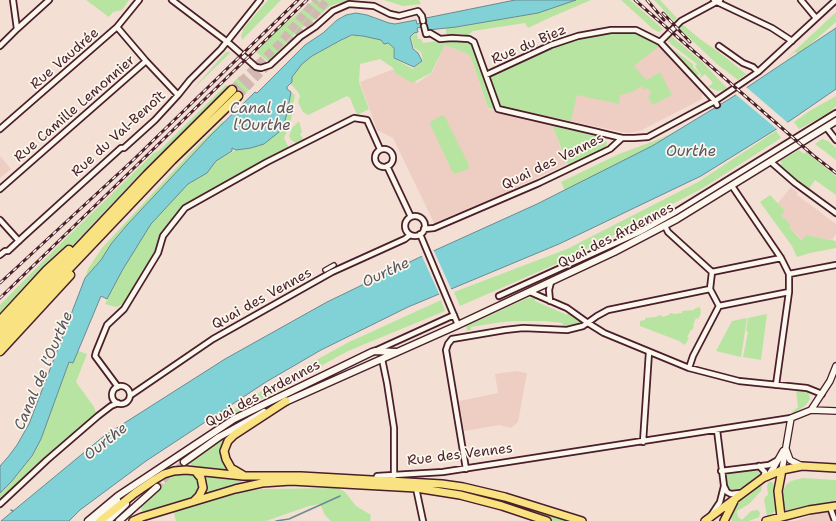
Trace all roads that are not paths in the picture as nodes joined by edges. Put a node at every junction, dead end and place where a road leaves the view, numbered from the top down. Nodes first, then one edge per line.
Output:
1 (13, 0) edge
2 (49, 0) edge
3 (139, 0) edge
4 (172, 0) edge
5 (260, 0) edge
6 (801, 0) edge
7 (836, 0) edge
8 (717, 1) edge
9 (816, 18) junction
10 (117, 27) junction
11 (17, 29) junction
12 (792, 41) junction
13 (226, 42) junction
14 (660, 42) junction
15 (0, 46) edge
16 (719, 46) dead end
17 (146, 61) junction
18 (758, 72) junction
19 (486, 75) junction
20 (178, 95) junction
21 (716, 103) junction
22 (836, 113) edge
23 (836, 121) edge
24 (826, 127) junction
25 (0, 129) edge
26 (622, 138) junction
27 (836, 140) edge
28 (380, 149) junction
29 (771, 162) junction
30 (387, 166) junction
31 (732, 186) junction
32 (0, 189) edge
33 (836, 212) edge
34 (411, 217) junction
35 (0, 220) edge
36 (665, 226) junction
37 (424, 229) junction
38 (420, 234) junction
39 (410, 235) junction
40 (19, 241) junction
41 (79, 247) junction
42 (0, 248) edge
43 (89, 248) junction
44 (5, 251) junction
45 (0, 255) edge
46 (781, 258) junction
47 (334, 265) dead end
48 (836, 265) edge
49 (325, 270) dead end
50 (712, 272) junction
51 (789, 274) junction
52 (551, 282) junction
53 (710, 289) junction
54 (530, 292) junction
55 (789, 292) junction
56 (498, 296) dead end
57 (550, 301) junction
58 (719, 306) junction
59 (454, 315) junction
60 (0, 321) edge
61 (588, 323) junction
62 (458, 325) junction
63 (0, 331) edge
64 (0, 341) edge
65 (0, 351) edge
66 (375, 351) junction
67 (397, 352) junction
68 (649, 352) junction
69 (382, 359) junction
70 (689, 368) junction
71 (835, 369) edge
72 (776, 386) junction
73 (118, 387) junction
74 (822, 394) junction
75 (131, 395) junction
76 (286, 401) junction
77 (118, 403) junction
78 (811, 410) junction
79 (836, 411) edge
80 (791, 418) junction
81 (717, 430) junction
82 (644, 442) junction
83 (785, 447) junction
84 (778, 460) junction
85 (184, 462) tunnel mouth
86 (759, 466) junction
87 (802, 466) junction
88 (836, 468) edge
89 (466, 469) junction
90 (782, 470) junction
91 (721, 471) junction
92 (196, 472) junction
93 (394, 476) junction
94 (247, 477) junction
95 (765, 477) junction
96 (376, 479) junction
97 (155, 483) junction
98 (724, 486) junction
99 (416, 488) junction
100 (779, 488) junction
101 (127, 491) junction
102 (743, 492) junction
103 (736, 497) junction
104 (194, 501) junction
105 (0, 504) edge
106 (833, 506) edge
107 (727, 512) junction
108 (707, 519) edge
109 (780, 519) edge
110 (88, 521) edge
111 (96, 521) edge
112 (100, 521) edge
113 (108, 521) edge
114 (119, 521) edge
115 (133, 521) edge
116 (423, 521) edge
117 (547, 521) edge
118 (582, 521) edge
119 (724, 521) edge
120 (728, 521) edge
121 (766, 521) edge
122 (835, 521) edge

1 - 11 street
2 - 11 street
3 - 10 street, Rue Vaudrée
4 - 13 street
5 - 13 street, Rue du Val-Benoît
6 - 9 street
7 - 9 street
8 - 12 street
8 - 14 street
9 - 12 street
10 - 17 street
10 - 25 street, Rue Vaudrée
11 - 15 street
12 - 18 street
13 - 19 street
13 - 20 street, Rue du Val-Benoît
14 - 19 street, Rue du Biez
14 - 21 street, Rue du Biez
16 - 18 street
17 - 20 street
17 - 32 street, Rue Camille Lemonnier
18 - 21 street
19 - 26 street
20 - 40 street, Rue du Val-Benoît
21 - 26 street
22 - 56 street, Quai des Ardennes
23 - 24 main road, Quai des Ardennes
24 - 27 street
24 - 29 main road, Quai des Ardennes
26 - 37 street, Quai des Vennes
28 - 30 street
28 - 30 street
28 - 73 street
29 - 31 main road, Quai des Ardennes
29 - 33 street
30 - 34 street
31 - 36 main road, Quai des Ardennes
31 - 46 street
34 - 37 street
34 - 39 street
35 - 40 street
36 - 50 street
36 - 52 main road, Quai des Ardennes
37 - 38 street
38 - 39 street, Quai des Vennes
38 - 59 street
39 - 75 street, Quai des Vennes
40 - 44 street, Rue du Val-Benoît
41 - 43 highway
41 - 60 highway
41 - 63 highway
42 - 44 street
43 - 64 highway
43 - 65 highway
44 - 45 street, Rue du Val-Benoît
46 - 50 street
46 - 51 street
47 - 49 street
48 - 51 street
50 - 53 street
51 - 55 street
52 - 54 main road, Quai des Ardennes
52 - 57 street
53 - 58 street
53 - 61 street
54 - 57 street
54 - 62 main road, Quai des Ardennes
55 - 58 street
55 - 72 street
57 - 61 street
58 - 70 street
59 - 62 street
59 - 66 street, Quai des Ardennes
61 - 68 street
61 - 89 street
62 - 67 main road, Quai des Ardennes
66 - 67 main road, Quai des Ardennes
66 - 101 main road, Quai des Ardennes
67 - 69 main road, Quai des Ardennes
68 - 70 street
68 - 82 street
69 - 76 main road, Quai des Ardennes
69 - 93 street
70 - 72 street
71 - 74 street
72 - 74 street
73 - 75 street
73 - 77 street
74 - 78 street
75 - 77 street
76 - 85 main road, Quai des Ardennes
76 - 94 main road
77 - 105 street
78 - 79 street, Rue des Vennes
78 - 80 street, Rue des Vennes
80 - 81 street, Rue des Vennes
80 - 83 street
81 - 82 street, Rue des Vennes
81 - 91 street
82 - 89 street, Rue des Vennes
83 - 84 street
83 - 87 street
83 - 90 street
84 - 86 street
84 - 95 street
86 - 91 street
86 - 95 street
87 - 88 main road
87 - 90 main road
89 - 93 street, Rue des Vennes
90 - 95 main road
90 - 100 main road
91 - 98 street
92 - 94 main road, Rue des Vennes
92 - 97 main road, Rue des Vennes
92 - 104 main road
93 - 96 street, Rue des Vennes
94 - 96 main road, Rue des Vennes
95 - 100 main road
95 - 102 main road
96 - 118 main road
97 - 112 main road, Rue des Vennes
97 - 113 main road
97 - 114 main road
98 - 102 street
98 - 108 street
99 - 104 main road, Rue des Vennes
99 - 116 street
99 - 117 main road, Rue des Vennes
100 - 109 main road
101 - 110 main road, Quai des Ardennes
101 - 111 main road, Quai des Ardennes
102 - 103 main road
103 - 107 main road
103 - 108 main road
104 - 115 main road, Rue des Vennes
106 - 109 main road
106 - 122 street
107 - 119 main road
107 - 120 main road
109 - 121 main road

